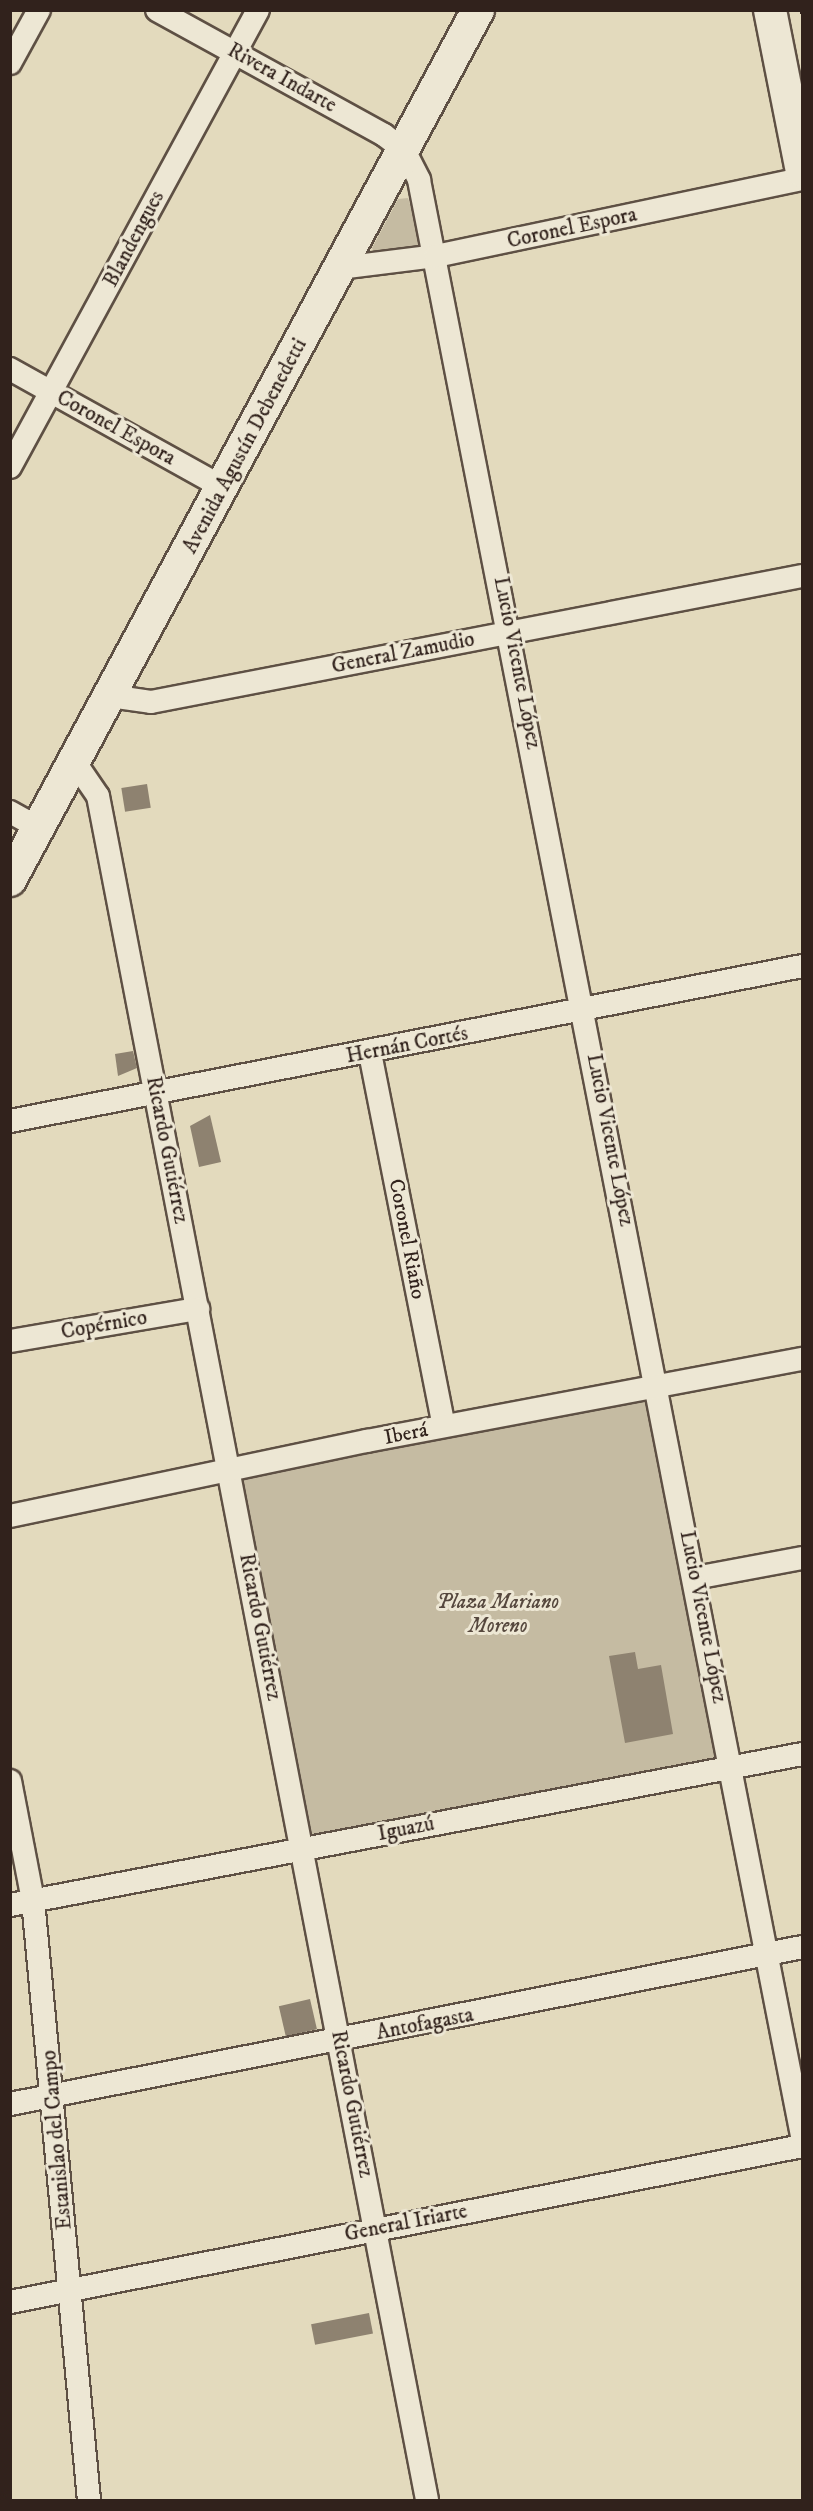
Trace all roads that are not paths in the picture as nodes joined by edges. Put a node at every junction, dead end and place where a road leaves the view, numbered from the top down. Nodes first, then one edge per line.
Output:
1 (39, 10) edge
2 (157, 10) edge
3 (258, 10) edge
4 (478, 10) edge
5 (770, 10) edge
6 (236, 52) junction
7 (10, 63) edge
8 (404, 150) junction
9 (802, 171) edge
10 (802, 179) edge
11 (436, 256) junction
12 (340, 268) junction
13 (10, 369) edge
14 (51, 392) junction
15 (10, 467) edge
16 (222, 487) junction
17 (802, 576) edge
18 (511, 633) junction
19 (110, 696) junction
20 (74, 761) junction
21 (10, 812) edge
22 (39, 828) junction
23 (10, 880) edge
24 (802, 966) edge
25 (585, 1010) junction
26 (370, 1053) junction
27 (156, 1092) junction
28 (10, 1121) edge
29 (198, 1309) junction
30 (10, 1341) edge
31 (802, 1359) edge
32 (658, 1387) junction
33 (444, 1426) junction
34 (230, 1468) junction
35 (10, 1516) edge
36 (802, 1558) edge
37 (695, 1578) junction
38 (802, 1754) edge
39 (732, 1768) junction
40 (10, 1781) edge
41 (301, 1850) junction
42 (33, 1900) junction
43 (10, 1905) edge
44 (802, 1947) edge
45 (765, 1955) junction
46 (340, 2041) junction
47 (54, 2096) junction
48 (10, 2104) edge
49 (802, 2134) edge
50 (802, 2146) edge
51 (375, 2228) junction
52 (71, 2291) junction
53 (10, 2302) edge
54 (89, 2500) edge
55 (427, 2500) edge

1 - 7 street
2 - 6 street, Rivera Indarte
3 - 6 street, Blandengues
4 - 8 main road, Avenida Agustín Debenedetti
5 - 9 main road
6 - 8 street, Rivera Indarte
6 - 14 street, Blandengues
8 - 11 street, Lucio Vicente López
8 - 12 main road, Avenida Agustín Debenedetti
10 - 11 street, Coronel Espora
11 - 12 street, Coronel Espora
11 - 18 street, Lucio Vicente López
12 - 16 main road, Avenida Agustín Debenedetti
13 - 14 street, Coronel Espora
14 - 15 street, Blandengues
14 - 16 street, Coronel Espora
16 - 19 main road, Avenida Agustín Debenedetti
17 - 18 street, General Zamudio
18 - 19 street, General Zamudio
18 - 25 street, Lucio Vicente López
19 - 20 main road, Avenida Agustín Debenedetti
20 - 22 main road, Avenida Agustín Debenedetti
20 - 27 street, Ricardo Gutiérrez
21 - 22 street
22 - 23 main road, Avenida Agustín Debenedetti
24 - 25 street, Hernán Cortés
25 - 26 street, Hernán Cortés
25 - 32 street, Lucio Vicente López
26 - 27 street, Hernán Cortés
26 - 33 street, Coronel Riaño
27 - 28 street, Hernán Cortés
27 - 29 street, Ricardo Gutiérrez
29 - 30 street, Copérnico
29 - 34 street, Ricardo Gutiérrez
31 - 32 street, Iberá
32 - 33 street, Iberá
32 - 37 street, Lucio Vicente López
33 - 34 street, Iberá
34 - 35 street, Iberá
34 - 41 street, Ricardo Gutiérrez
36 - 37 street
37 - 39 street, Lucio Vicente López
38 - 39 street, Iguazú
39 - 41 street, Iguazú
39 - 45 street, Lucio Vicente López
40 - 42 street, Estanislao del Campo
41 - 42 street, Iguazú
41 - 46 street, Ricardo Gutiérrez
42 - 43 street, Iguazú
42 - 47 street, Estanislao del Campo
44 - 45 street, Antofagasta
45 - 46 street, Antofagasta
45 - 49 street, Lucio Vicente López
46 - 47 street, Antofagasta
46 - 51 street, Ricardo Gutiérrez
47 - 48 street, Antofagasta
47 - 52 street, Estanislao del Campo
50 - 51 street, General Iriarte
51 - 52 street, General Iriarte
51 - 55 street, Ricardo Gutiérrez
52 - 53 street, General Iriarte
52 - 54 street, Estanislao del Campo

